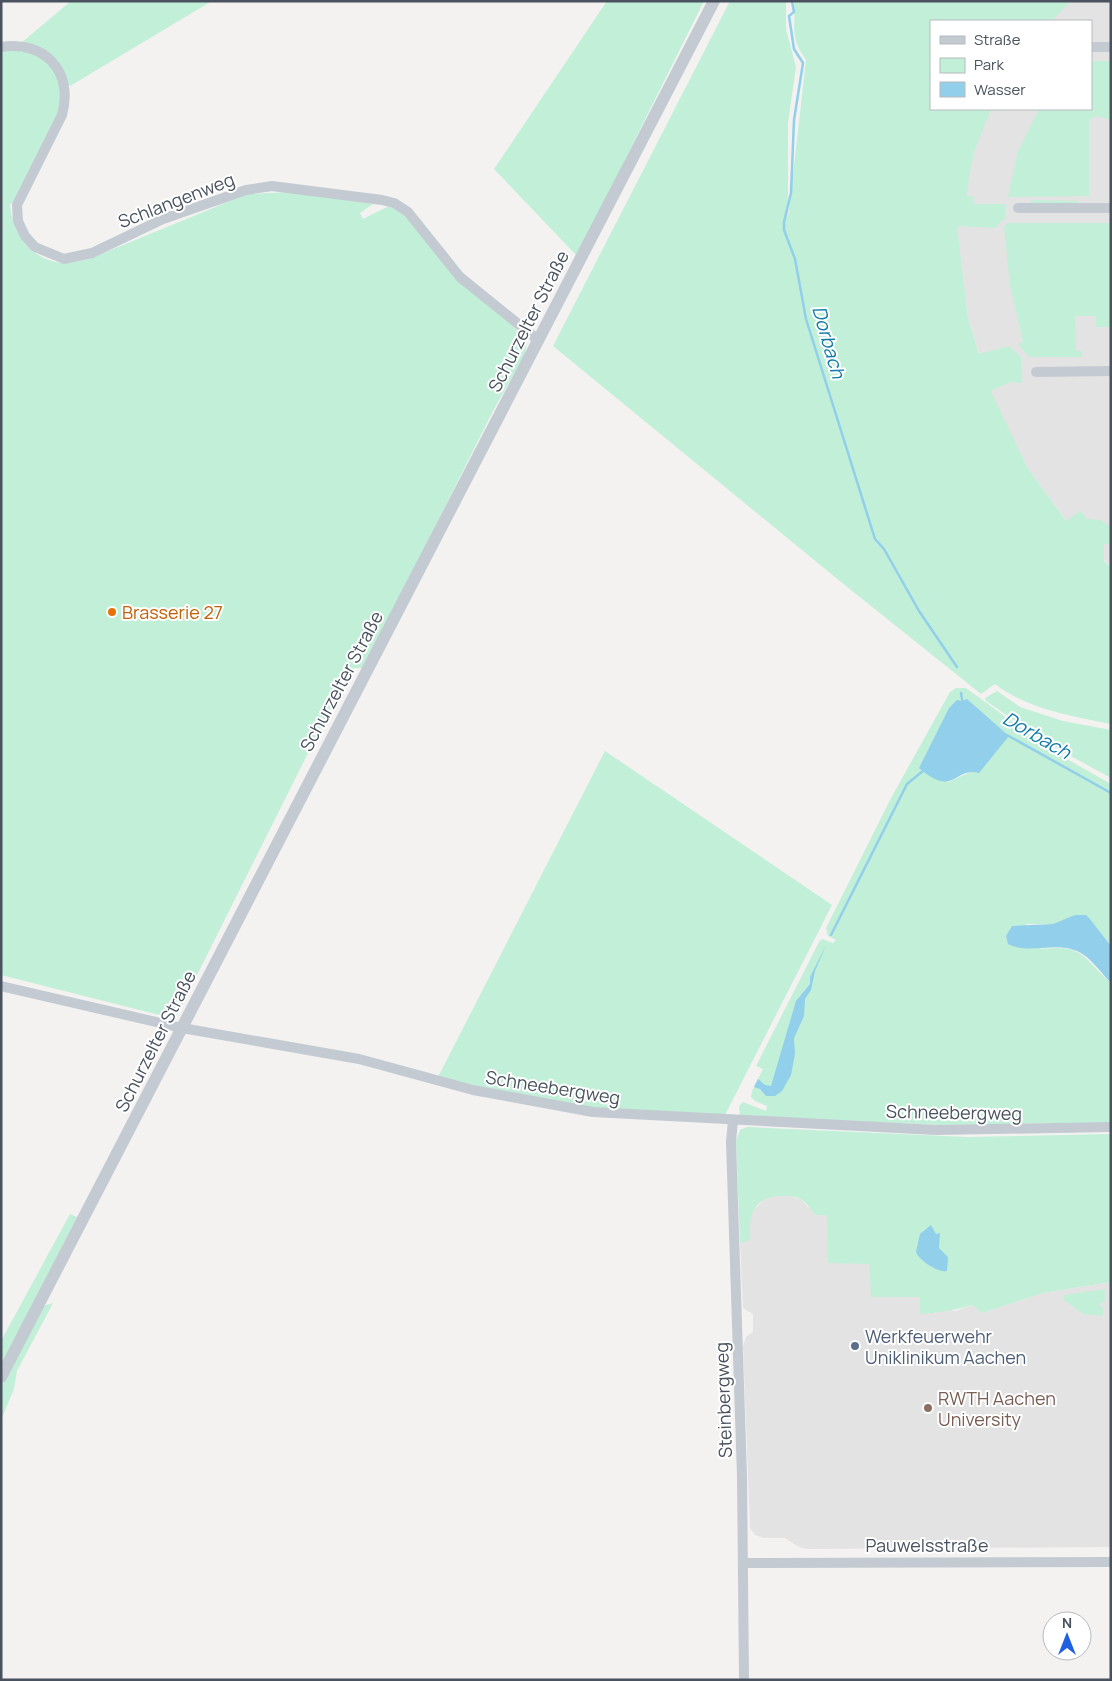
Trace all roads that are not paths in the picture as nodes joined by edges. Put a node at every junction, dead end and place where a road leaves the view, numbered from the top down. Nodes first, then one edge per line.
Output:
1 (714, 1) edge
2 (1, 47) edge
3 (1092, 47) edge
4 (1111, 47) edge
5 (1018, 208) dead end
6 (1111, 208) edge
7 (538, 340) junction
8 (1111, 371) edge
9 (1036, 372) dead end
10 (1, 986) edge
11 (182, 1028) junction
12 (733, 1120) junction
13 (1111, 1127) edge
14 (1, 1378) edge
15 (1111, 1562) edge
16 (744, 1563) junction
17 (744, 1680) edge

1 - 7 street, Schurzelter Straße
2 - 7 street, Schlangenweg
3 - 4 street
5 - 6 street
7 - 11 street, Schurzelter Straße
8 - 9 street
10 - 11 street, Schneebergweg
11 - 12 street, Schneebergweg
11 - 14 street, Schurzelter Straße
12 - 13 street, Schneebergweg
12 - 16 street, Steinbergweg
15 - 16 street, Pauwelsstraße
16 - 17 street, Steinbergweg

